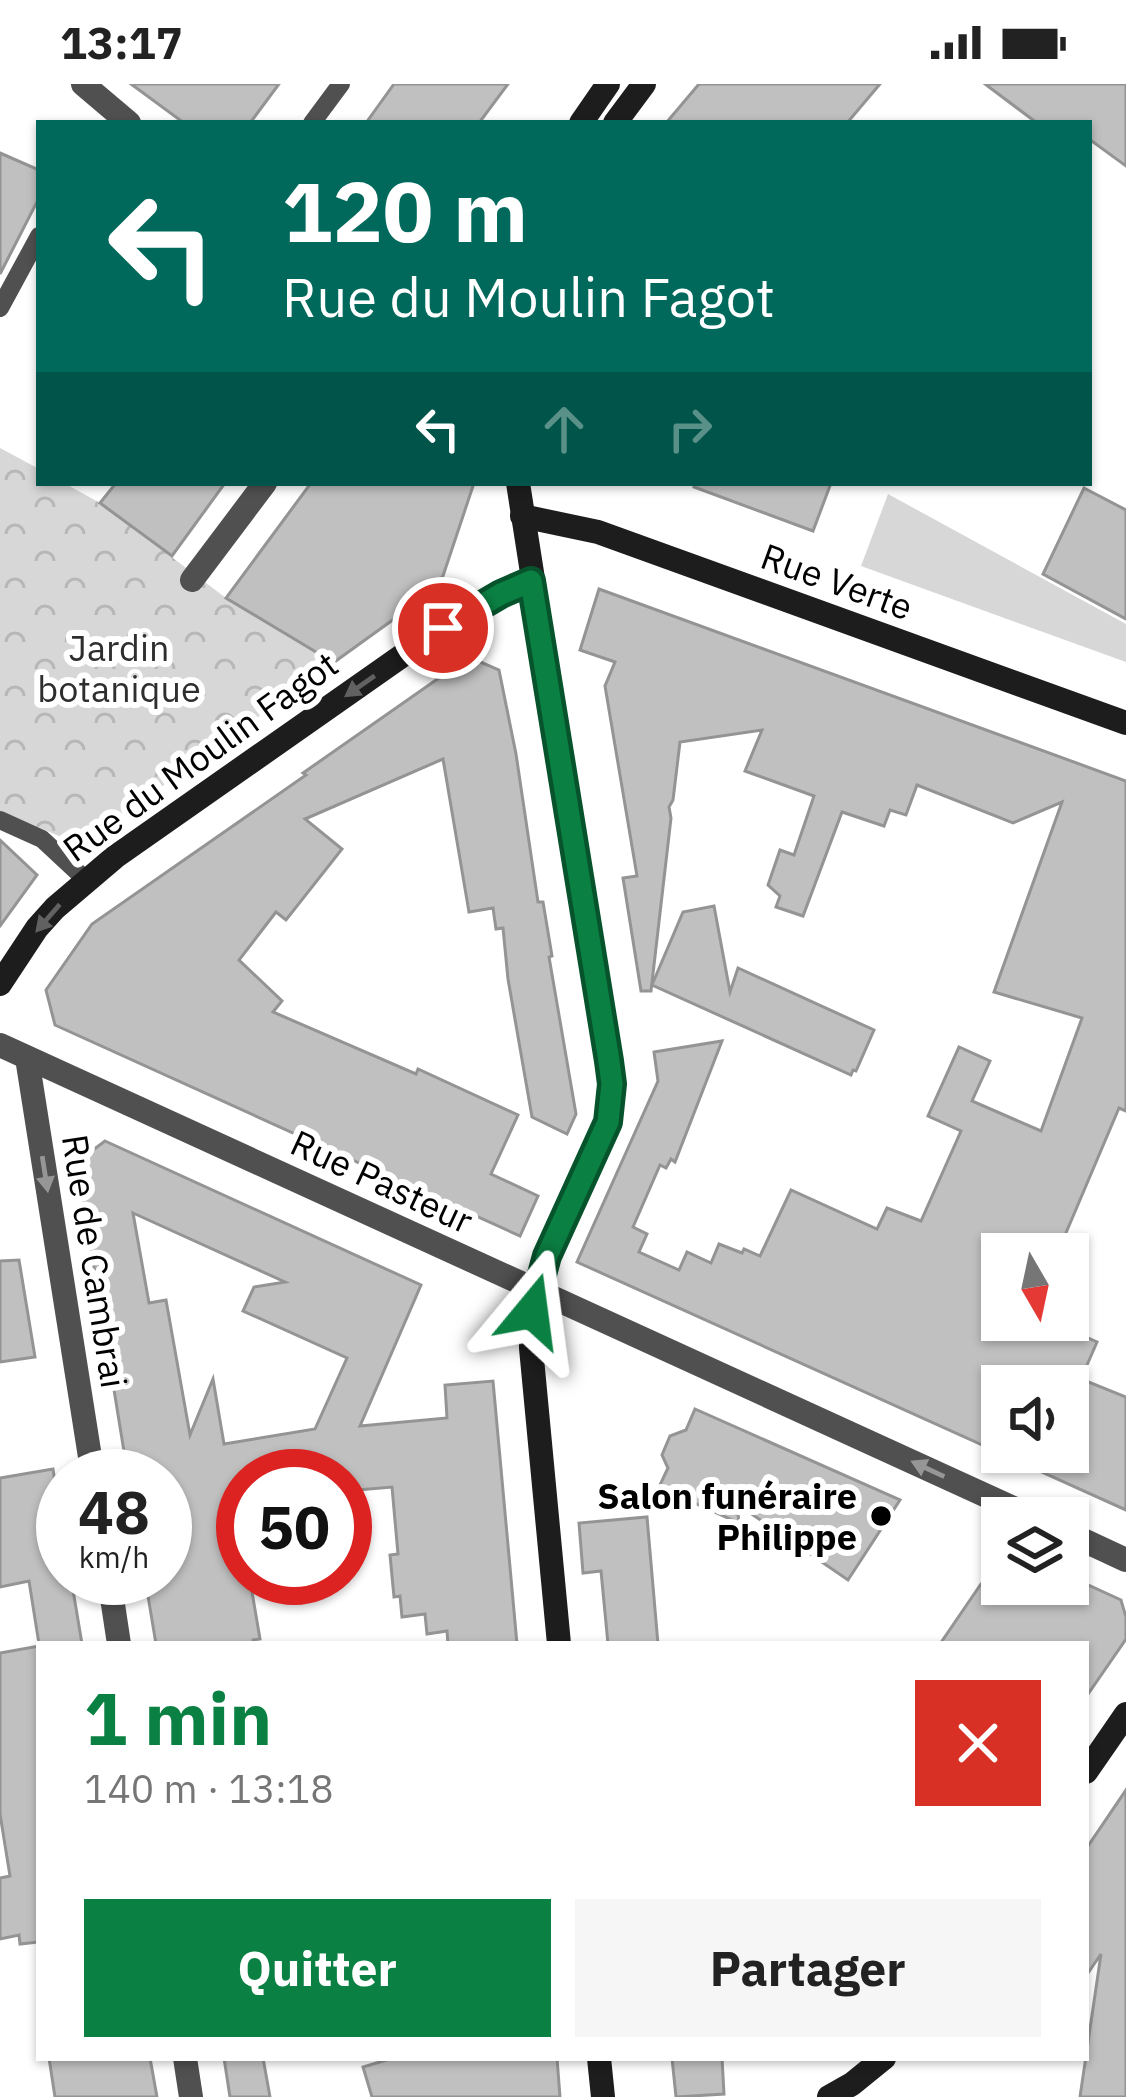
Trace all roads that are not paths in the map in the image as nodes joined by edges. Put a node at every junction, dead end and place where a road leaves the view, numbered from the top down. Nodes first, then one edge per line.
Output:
1 (83, 84) edge
2 (341, 84) edge
3 (608, 84) edge
4 (640, 86) edge
5 (125, 120) edge
6 (314, 120) edge
7 (583, 120) edge
8 (616, 120) edge
9 (36, 242) edge
10 (0, 308) edge
11 (263, 486) edge
12 (518, 486) edge
13 (522, 516) junction
14 (192, 580) dead end
15 (531, 581) junction
16 (1126, 723) edge
17 (0, 820) edge
18 (86, 880) junction
19 (0, 984) edge
20 (0, 1045) edge
21 (27, 1058) junction
22 (537, 1290) junction
23 (89, 1449) edge
24 (989, 1497) edge
25 (1089, 1543) edge
26 (1126, 1560) edge
27 (113, 1605) edge
28 (119, 1641) edge
29 (559, 1641) edge
30 (1126, 1714) edge
31 (1089, 1768) edge
32 (185, 2061) edge
33 (599, 2061) edge
34 (884, 2061) edge
35 (887, 2061) edge
36 (191, 2097) edge
37 (603, 2097) edge
38 (830, 2097) edge
39 (871, 2097) edge

1 - 5 street
2 - 6 lane
3 - 7 main road
4 - 8 main road
9 - 10 lane
11 - 14 street
12 - 13 main road
13 - 15 main road
13 - 16 main road, Rue Verte
15 -> 18 main road, Rue du Moulin Fagot
15 - 22 main road
17 - 18 lane
18 -> 19 main road, Rue du Moulin Fagot
20 - 21 street, Rue Pasteur
21 - 22 street, Rue Pasteur
21 -> 23 street, Rue de Cambrai
24 -> 22 street, Rue Pasteur
22 - 29 main road
25 - 26 street
27 - 28 street
30 - 31 main road
32 - 36 street
33 - 37 main road
34 - 38 main road
35 - 39 main road

